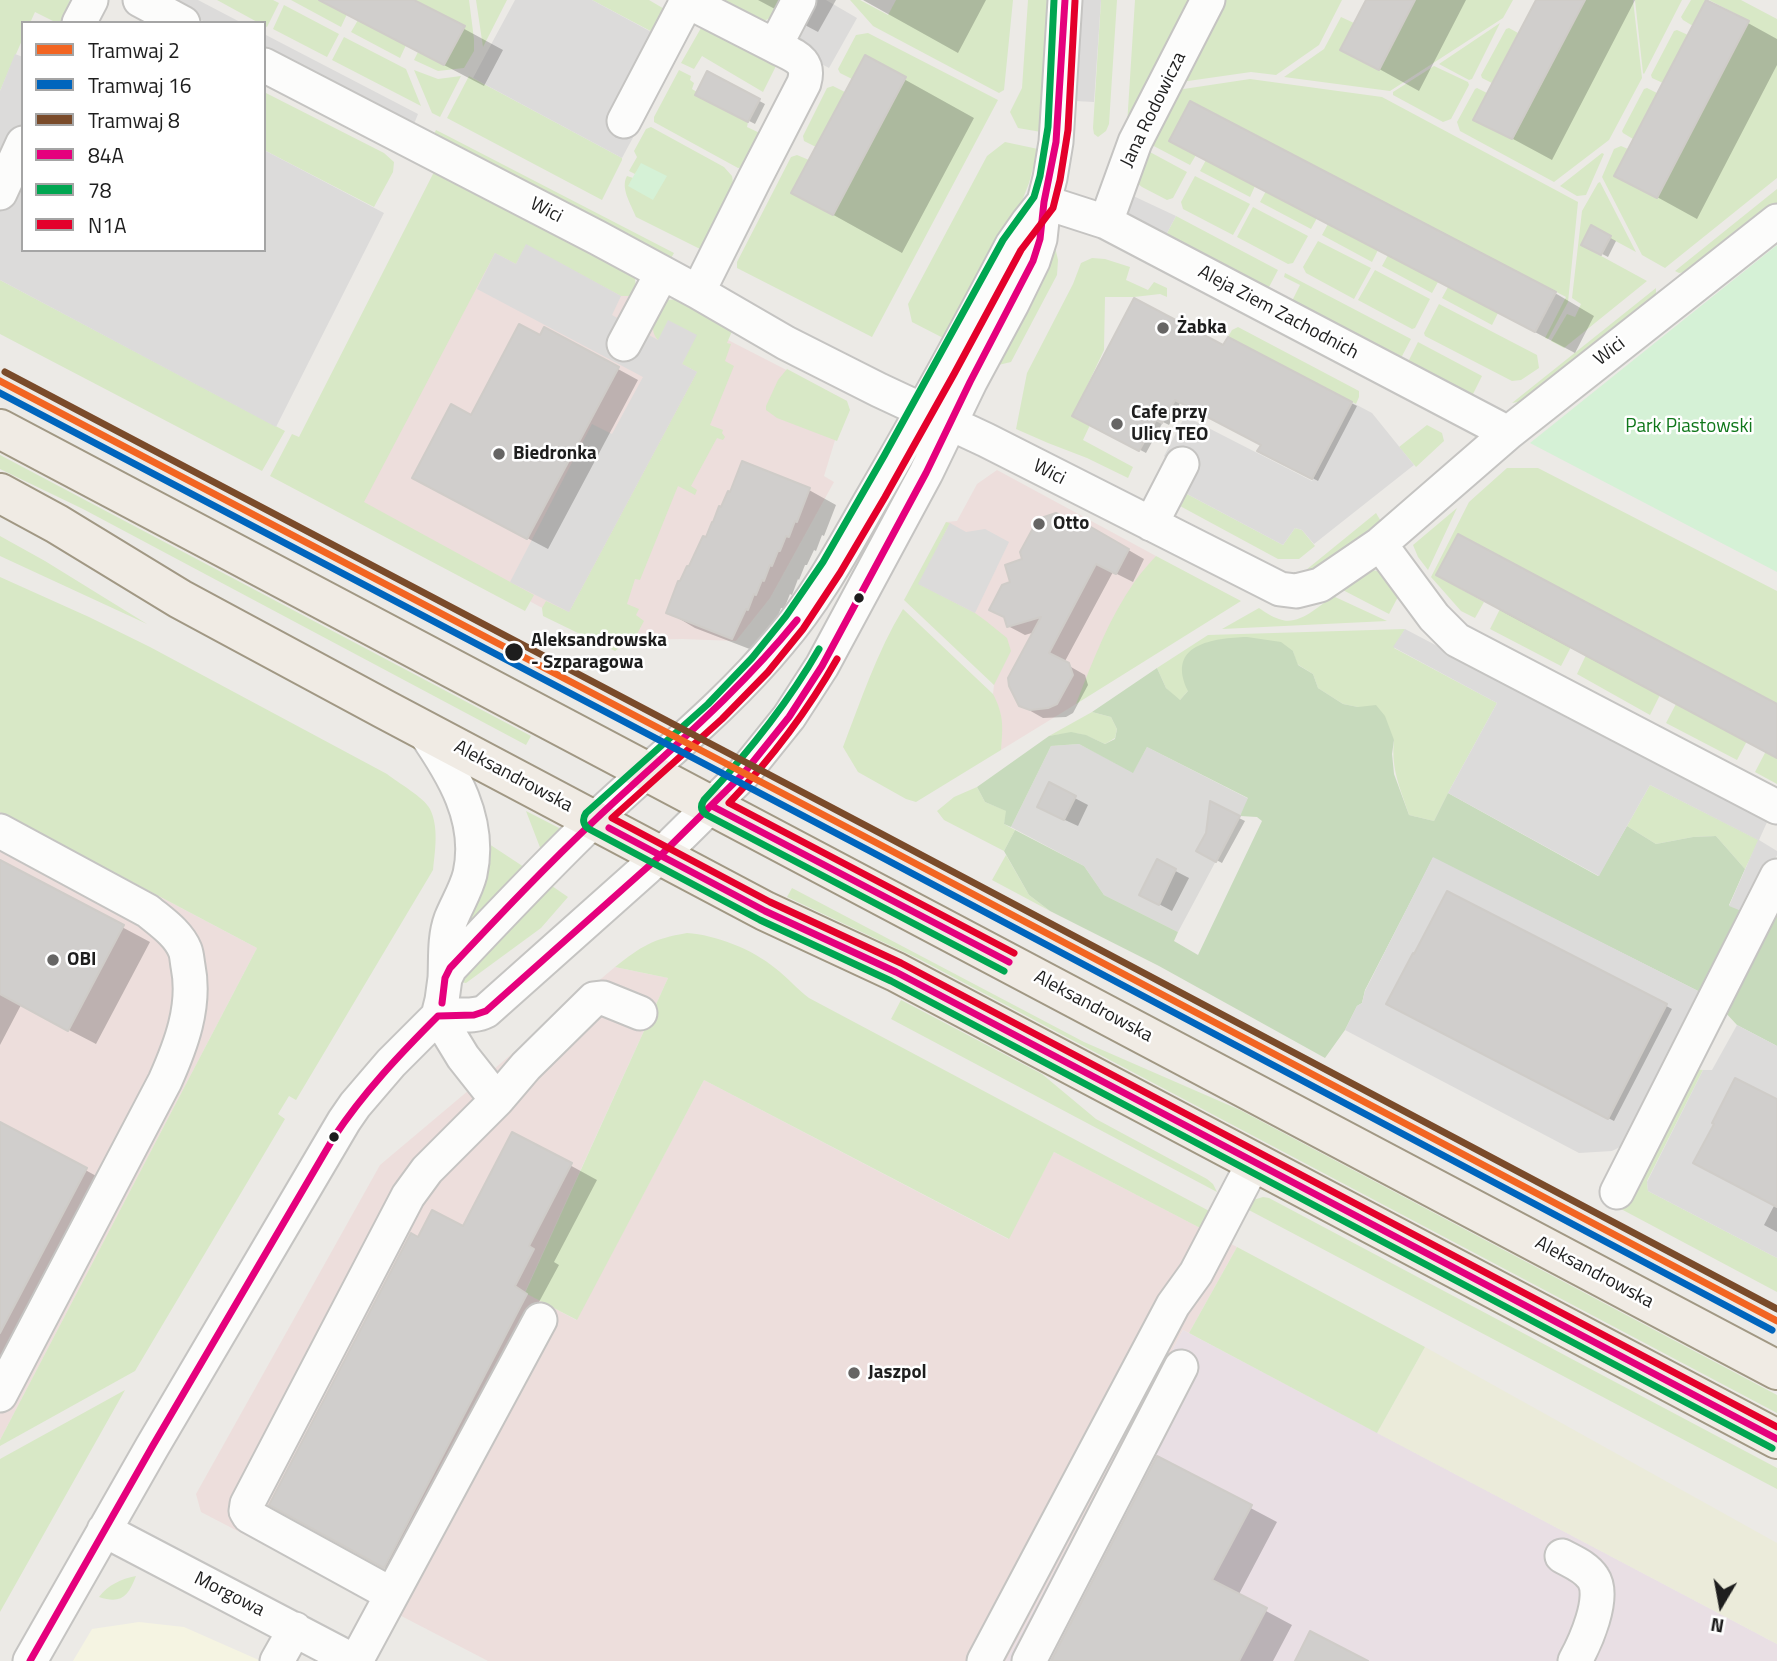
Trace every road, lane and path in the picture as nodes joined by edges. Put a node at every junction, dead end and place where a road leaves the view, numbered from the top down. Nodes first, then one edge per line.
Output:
1 (90, 0) edge
2 (140, 0) edge
3 (799, 0) edge
4 (1066, 0) edge
5 (1208, 0) edge
6 (686, 1) edge
7 (80, 21) edge
8 (179, 21) edge
9 (775, 46) junction
10 (266, 66) edge
11 (624, 121) dead end
12 (21, 147) edge
13 (0, 193) edge
14 (1044, 202) junction
15 (1777, 220) edge
16 (1106, 222) junction
17 (662, 273) junction
18 (698, 292) junction
19 (624, 344) dead end
20 (936, 417) junction
21 (0, 429) edge
22 (1508, 433) junction
23 (1182, 464) dead end
24 (0, 493) edge
25 (1151, 524) junction
26 (1380, 544) junction
27 (423, 730) junction
28 (648, 771) junction
29 (712, 806) junction
30 (1777, 807) edge
31 (594, 820) junction
32 (0, 831) edge
33 (660, 856) junction
34 (1777, 876) edge
35 (445, 978) junction
36 (640, 1013) dead end
37 (438, 1016) junction
38 (496, 1100) junction
39 (1254, 1162) junction
40 (1617, 1192) dead end
41 (540, 1320) dead end
42 (1181, 1367) dead end
43 (1777, 1370) edge
44 (0, 1395) edge
45 (1777, 1439) edge
46 (104, 1530) junction
47 (1562, 1556) dead end
48 (391, 1594) junction
49 (295, 1629) junction
50 (30, 1661) edge
51 (277, 1661) edge
52 (355, 1661) edge
53 (984, 1661) edge
54 (1030, 1661) edge
55 (1575, 1661) edge

1 - 7 street
2 - 8 street
3 - 9 street
4 - 14 street
5 - 16 street, Jana Rodowicza
6 - 9 street
6 - 11 street
9 - 18 street
10 - 17 street, Wici
12 - 13 street
14 - 16 street, Aleja Ziem Zachodnich
14 - 20 street
15 - 22 street, Wici
16 - 22 street, Aleja Ziem Zachodnich
17 - 18 street, Wici
17 - 19 street
18 - 20 street, Wici
20 - 25 street, Wici
20 - 28 street
20 - 29 street
21 - 28 main road, Aleksandrowska
22 - 26 street, Wici
23 - 25 street
24 - 27 main road, Aleksandrowska
25 - 26 street, Wici
26 - 30 street
27 - 31 main road, Aleksandrowska
27 - 35 street
28 - 29 main road, Aleksandrowska
28 - 31 street
29 - 33 street
29 - 43 main road, Aleksandrowska
31 - 33 main road, Aleksandrowska
31 - 35 street
32 - 44 street
33 - 37 street
33 - 39 main road, Aleksandrowska
34 - 40 street
35 - 37 street
36 - 38 street
37 - 38 street
37 - 46 street
38 - 48 street
39 - 45 main road, Aleksandrowska
39 - 53 street
41 - 48 street
42 - 54 street
46 - 49 street, Morgowa
46 - 50 street
47 - 55 street
48 - 52 street
49 - 51 street
49 - 52 street, Morgowa

